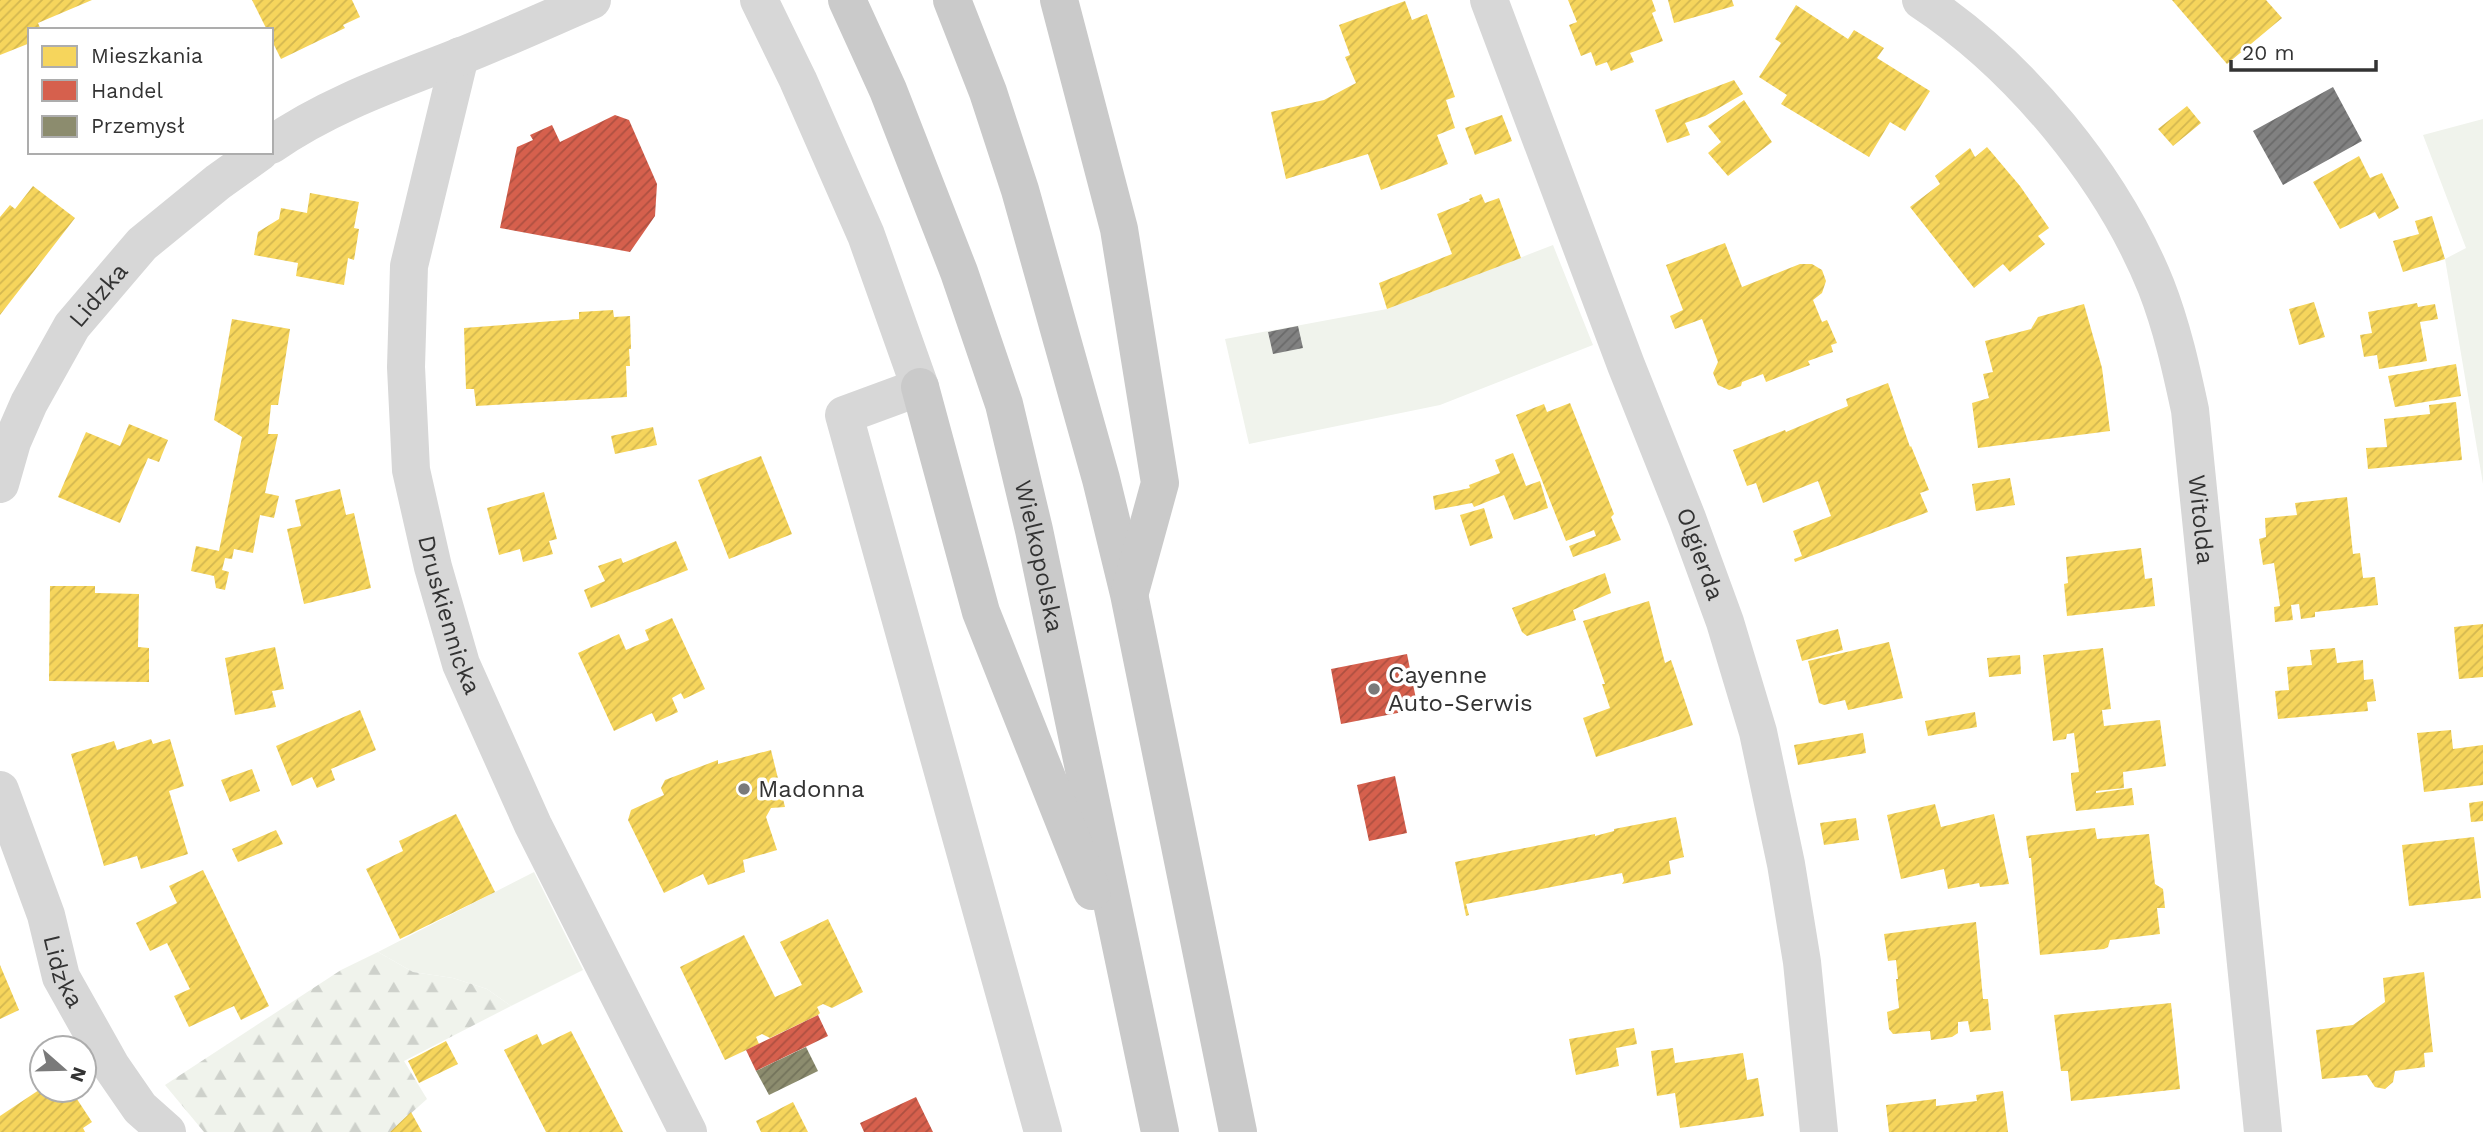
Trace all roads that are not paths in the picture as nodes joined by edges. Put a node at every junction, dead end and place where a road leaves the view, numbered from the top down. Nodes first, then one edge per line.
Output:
1 (592, 0) edge
2 (759, 0) edge
3 (847, 0) edge
4 (952, 0) edge
5 (1059, 0) edge
6 (1489, 0) edge
7 (1921, 0) edge
8 (460, 56) junction
9 (273, 144) edge
10 (257, 154) edge
11 (920, 387) junction
12 (0, 484) edge
13 (1129, 594) junction
14 (0, 790) edge
15 (1132, 991) junction
16 (167, 1132) edge
17 (688, 1132) edge
18 (1043, 1132) edge
19 (1160, 1132) edge
20 (1238, 1132) edge
21 (1819, 1132) edge
22 (2263, 1132) edge

1 - 8 street
2 - 11 street
3 - 15 main road, Wielkopolska
4 - 13 main road
5 - 13 main road
6 - 21 street, Olgierda
7 - 22 street, Witolda
8 - 9 street
8 - 17 street, Druskiennicka
10 - 12 street, Lidzka
11 - 15 main road
11 - 18 street
13 - 20 main road
14 - 16 street, Lidzka
15 - 19 main road, Wielkopolska

